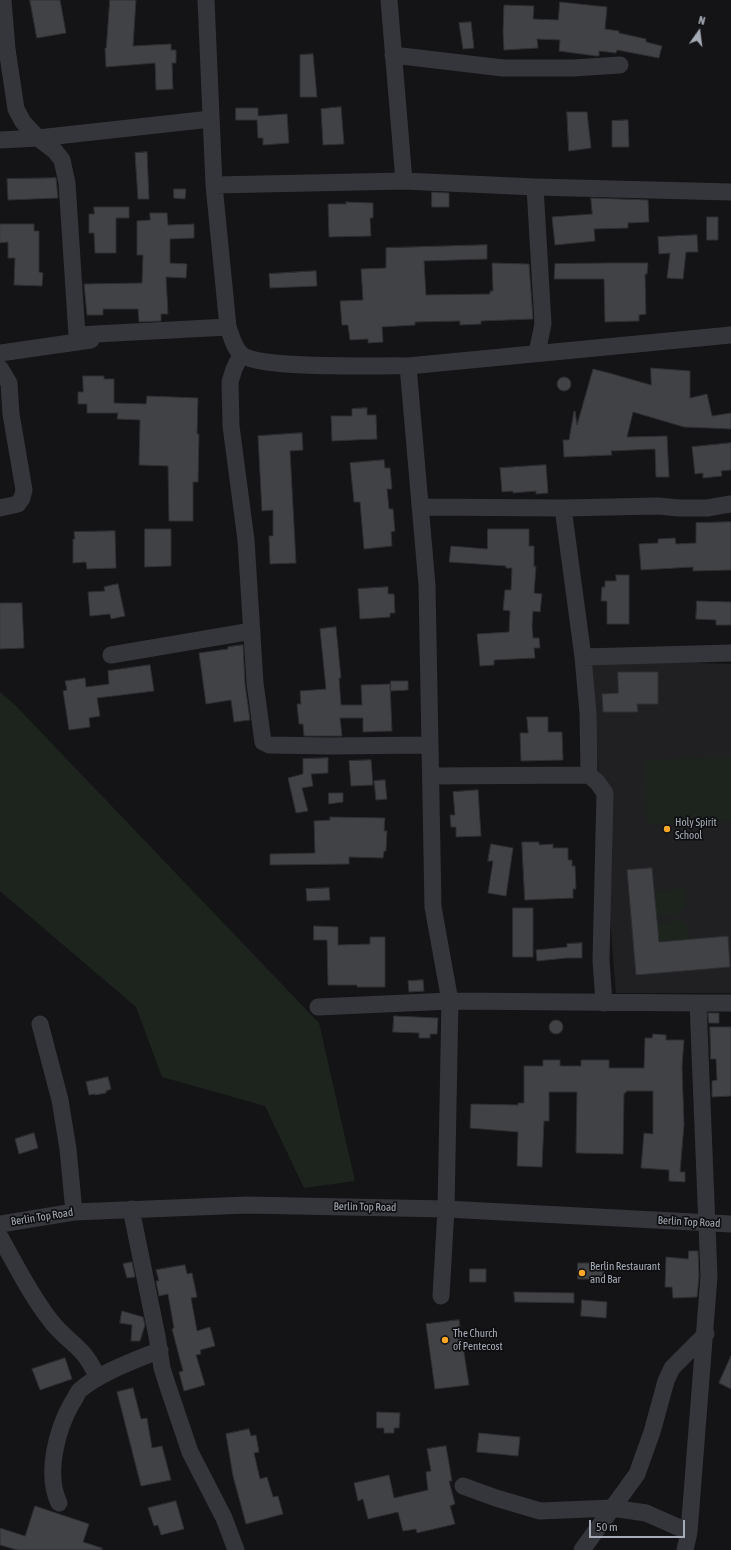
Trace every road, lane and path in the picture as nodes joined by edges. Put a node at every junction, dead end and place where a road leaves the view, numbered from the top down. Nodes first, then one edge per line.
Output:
1 (3, 0) edge
2 (206, 0) edge
3 (389, 0) edge
4 (393, 55) junction
5 (620, 65) dead end
6 (211, 119) junction
7 (38, 138) junction
8 (0, 140) edge
9 (404, 181) junction
10 (214, 185) junction
11 (535, 186) junction
12 (731, 192) edge
13 (228, 327) junction
14 (731, 335) edge
15 (0, 353) edge
16 (537, 353) junction
17 (241, 354) junction
18 (408, 366) junction
19 (0, 368) edge
20 (731, 504) edge
21 (420, 507) junction
22 (0, 508) edge
23 (563, 508) junction
24 (252, 631) junction
25 (731, 653) edge
26 (111, 655) dead end
27 (583, 657) junction
28 (429, 745) junction
29 (589, 775) junction
30 (431, 776) junction
31 (450, 1001) junction
32 (604, 1003) junction
33 (731, 1003) edge
34 (698, 1004) junction
35 (318, 1007) dead end
36 (40, 1024) dead end
37 (131, 1209) junction
38 (446, 1209) junction
39 (74, 1212) junction
40 (707, 1223) junction
41 (0, 1224) edge
42 (731, 1224) edge
43 (0, 1237) edge
44 (442, 1296) dead end
45 (706, 1334) junction
46 (160, 1350) junction
47 (98, 1378) junction
48 (462, 1486) dead end
49 (59, 1503) dead end
50 (612, 1508) junction
51 (689, 1532) junction
52 (236, 1550) edge
53 (582, 1550) edge
54 (685, 1550) edge

1 - 7 street
2 - 6 street
3 - 4 street
4 - 5 street
4 - 9 street
6 - 7 street
6 - 10 street
7 - 8 street
7 - 13 street
9 - 10 street
9 - 11 street
10 - 13 street
11 - 12 street
11 - 16 street
13 - 15 street
13 - 17 street
14 - 16 street
16 - 18 street
17 - 18 street
17 - 24 street
18 - 21 street
19 - 22 street
20 - 23 street
21 - 23 street
21 - 28 street
23 - 27 street
24 - 26 street
24 - 28 street
25 - 27 street
27 - 29 street
28 - 30 street
29 - 30 street
29 - 32 street
30 - 31 street
31 - 32 street
31 - 35 street
31 - 38 street
32 - 34 street
33 - 34 street
34 - 40 street
36 - 39 street
37 - 38 street, Berlin Top Road
37 - 39 street, Berlin Top Road
37 - 46 street
38 - 40 street, Berlin Top Road
38 - 44 street
39 - 41 street, Berlin Top Road
40 - 42 street, Berlin Top Road
40 - 45 street
43 - 47 street
45 - 50 street
45 - 51 street
46 - 47 street
46 - 52 street
47 - 49 street
48 - 50 street
50 - 51 street
50 - 53 street
51 - 54 street

